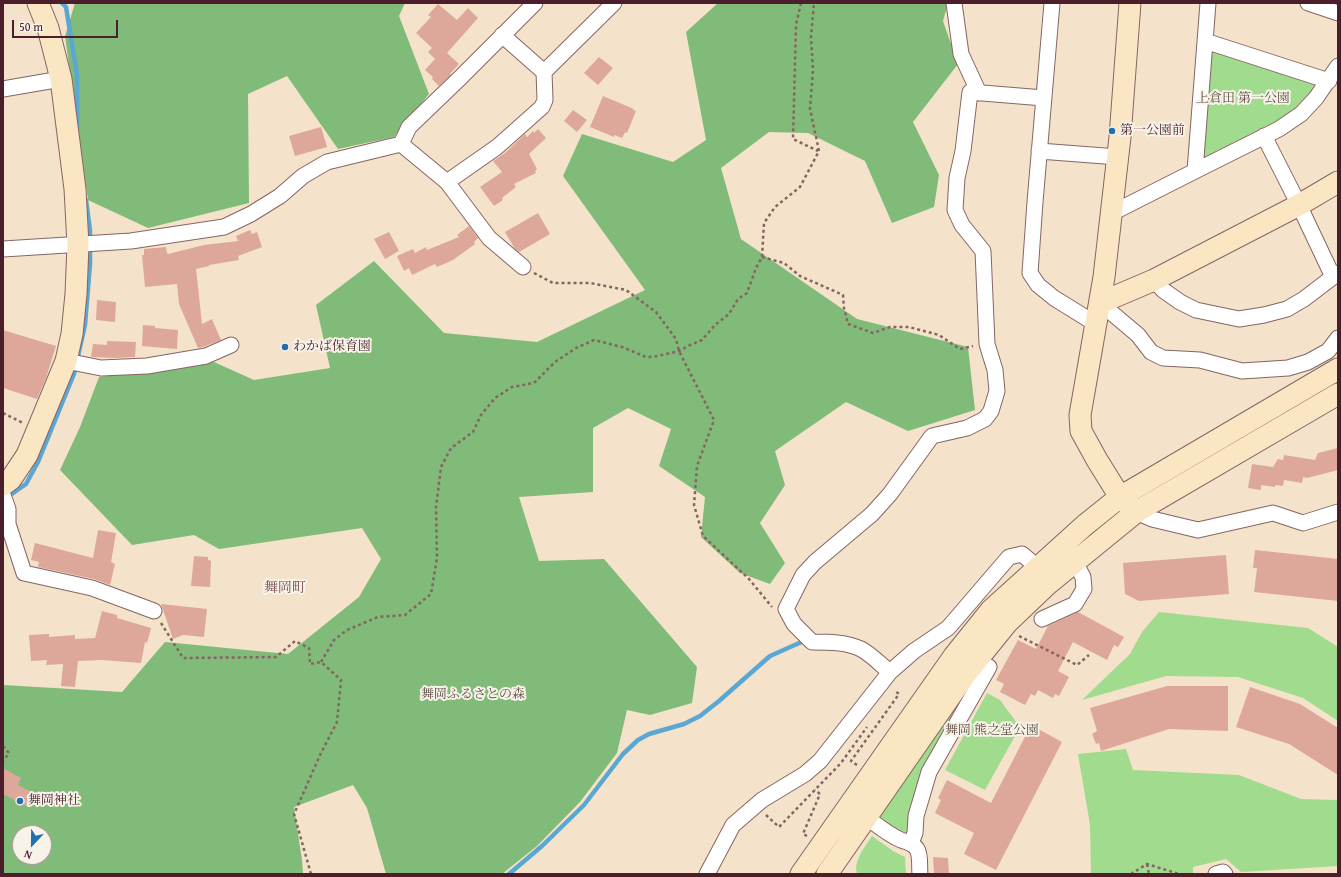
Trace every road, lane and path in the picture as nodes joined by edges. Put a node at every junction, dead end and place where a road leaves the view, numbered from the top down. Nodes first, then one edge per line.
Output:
1 (38, 3) edge
2 (535, 3) edge
3 (614, 3) edge
4 (801, 3) edge
5 (814, 3) edge
6 (954, 3) edge
7 (1052, 3) edge
8 (1130, 3) edge
9 (1208, 3) edge
10 (1308, 3) edge
11 (1338, 13) edge
12 (502, 35) junction
13 (1205, 41) junction
14 (1338, 66) edge
15 (544, 72) junction
16 (61, 79) junction
17 (1329, 81) junction
18 (3, 89) edge
19 (979, 93) junction
20 (1044, 98) junction
21 (1264, 136) junction
22 (401, 144) junction
23 (818, 151) junction
24 (1039, 151) junction
25 (1118, 157) junction
26 (1195, 171) junction
27 (447, 182) junction
28 (1338, 182) edge
29 (1300, 205) junction
30 (1112, 213) junction
31 (78, 245) junction
32 (3, 249) edge
33 (762, 257) junction
34 (523, 267) joint
35 (1336, 275) edge
36 (1154, 280) junction
37 (1100, 303) junction
38 (1096, 324) junction
39 (1338, 338) edge
40 (987, 344) junction
41 (231, 345) dead end
42 (679, 351) junction
43 (66, 361) junction
44 (1338, 369) edge
45 (1338, 394) edge
46 (3, 485) edge
47 (3, 495) edge
48 (1120, 497) junction
49 (1136, 512) junction
50 (1338, 512) edge
51 (1075, 562) junction
52 (1038, 568) junction
53 (154, 611) joint
54 (790, 617) junction
55 (1042, 619) dead end
56 (1015, 634) dead end
57 (1089, 655) dead end
58 (321, 662) junction
59 (989, 667) dead end
60 (890, 672) junction
61 (894, 689) dead end
62 (3, 746) edge
63 (3, 762) edge
64 (857, 765) dead end
65 (815, 790) dead end
66 (866, 817) junction
67 (810, 838) dead end
68 (911, 843) junction
69 (1147, 864) junction
70 (808, 872) edge
71 (311, 874) edge
72 (707, 874) edge
73 (827, 874) edge
74 (920, 874) edge
75 (1130, 874) edge
76 (1149, 874) edge
77 (1179, 874) edge
78 (1216, 874) edge
79 (1225, 874) edge

1 - 16 street
2 - 12 street
3 - 15 street
4 - 23 path
5 - 23 path
6 - 19 street
7 - 20 street
8 - 25 street
9 - 13 street
10 - 11 street
12 - 15 street
12 - 22 street
13 - 17 street
13 - 26 street
14 - 17 street
15 - 27 street
16 - 18 street
16 - 31 street
17 - 21 street
19 - 20 street
19 - 40 street
20 - 24 street
21 - 26 street
21 - 29 street
22 - 27 street
22 - 31 street
23 - 33 path
24 - 25 street
24 - 38 street
25 - 30 street
26 - 30 street
27 - 34 street
28 - 29 street
29 - 35 street
29 - 36 street
30 - 37 street
31 - 32 street
31 - 43 street
33 - 40 path
33 - 42 path
34 - 42 path
35 - 36 street
36 - 37 street
37 - 38 street
37 - 39 street
38 - 48 street
40 - 54 street
41 - 43 street
42 - 54 path
42 - 58 path
43 - 46 street
44 - 48 street
45 - 49 street
47 - 53 street
48 - 49 street
48 - 52 street
49 - 50 street
49 - 51 street
51 - 55 street
51 - 66 street
52 - 60 street
52 - 70 street
53 - 58 path
54 - 60 street
56 - 57 path
58 - 71 path
59 - 68 street
60 - 72 street
61 - 64 path
62 - 63 path
65 - 67 path
66 - 68 street
66 - 73 street
68 - 74 street
69 - 75 path
69 - 76 path
69 - 77 path
78 - 79 street

